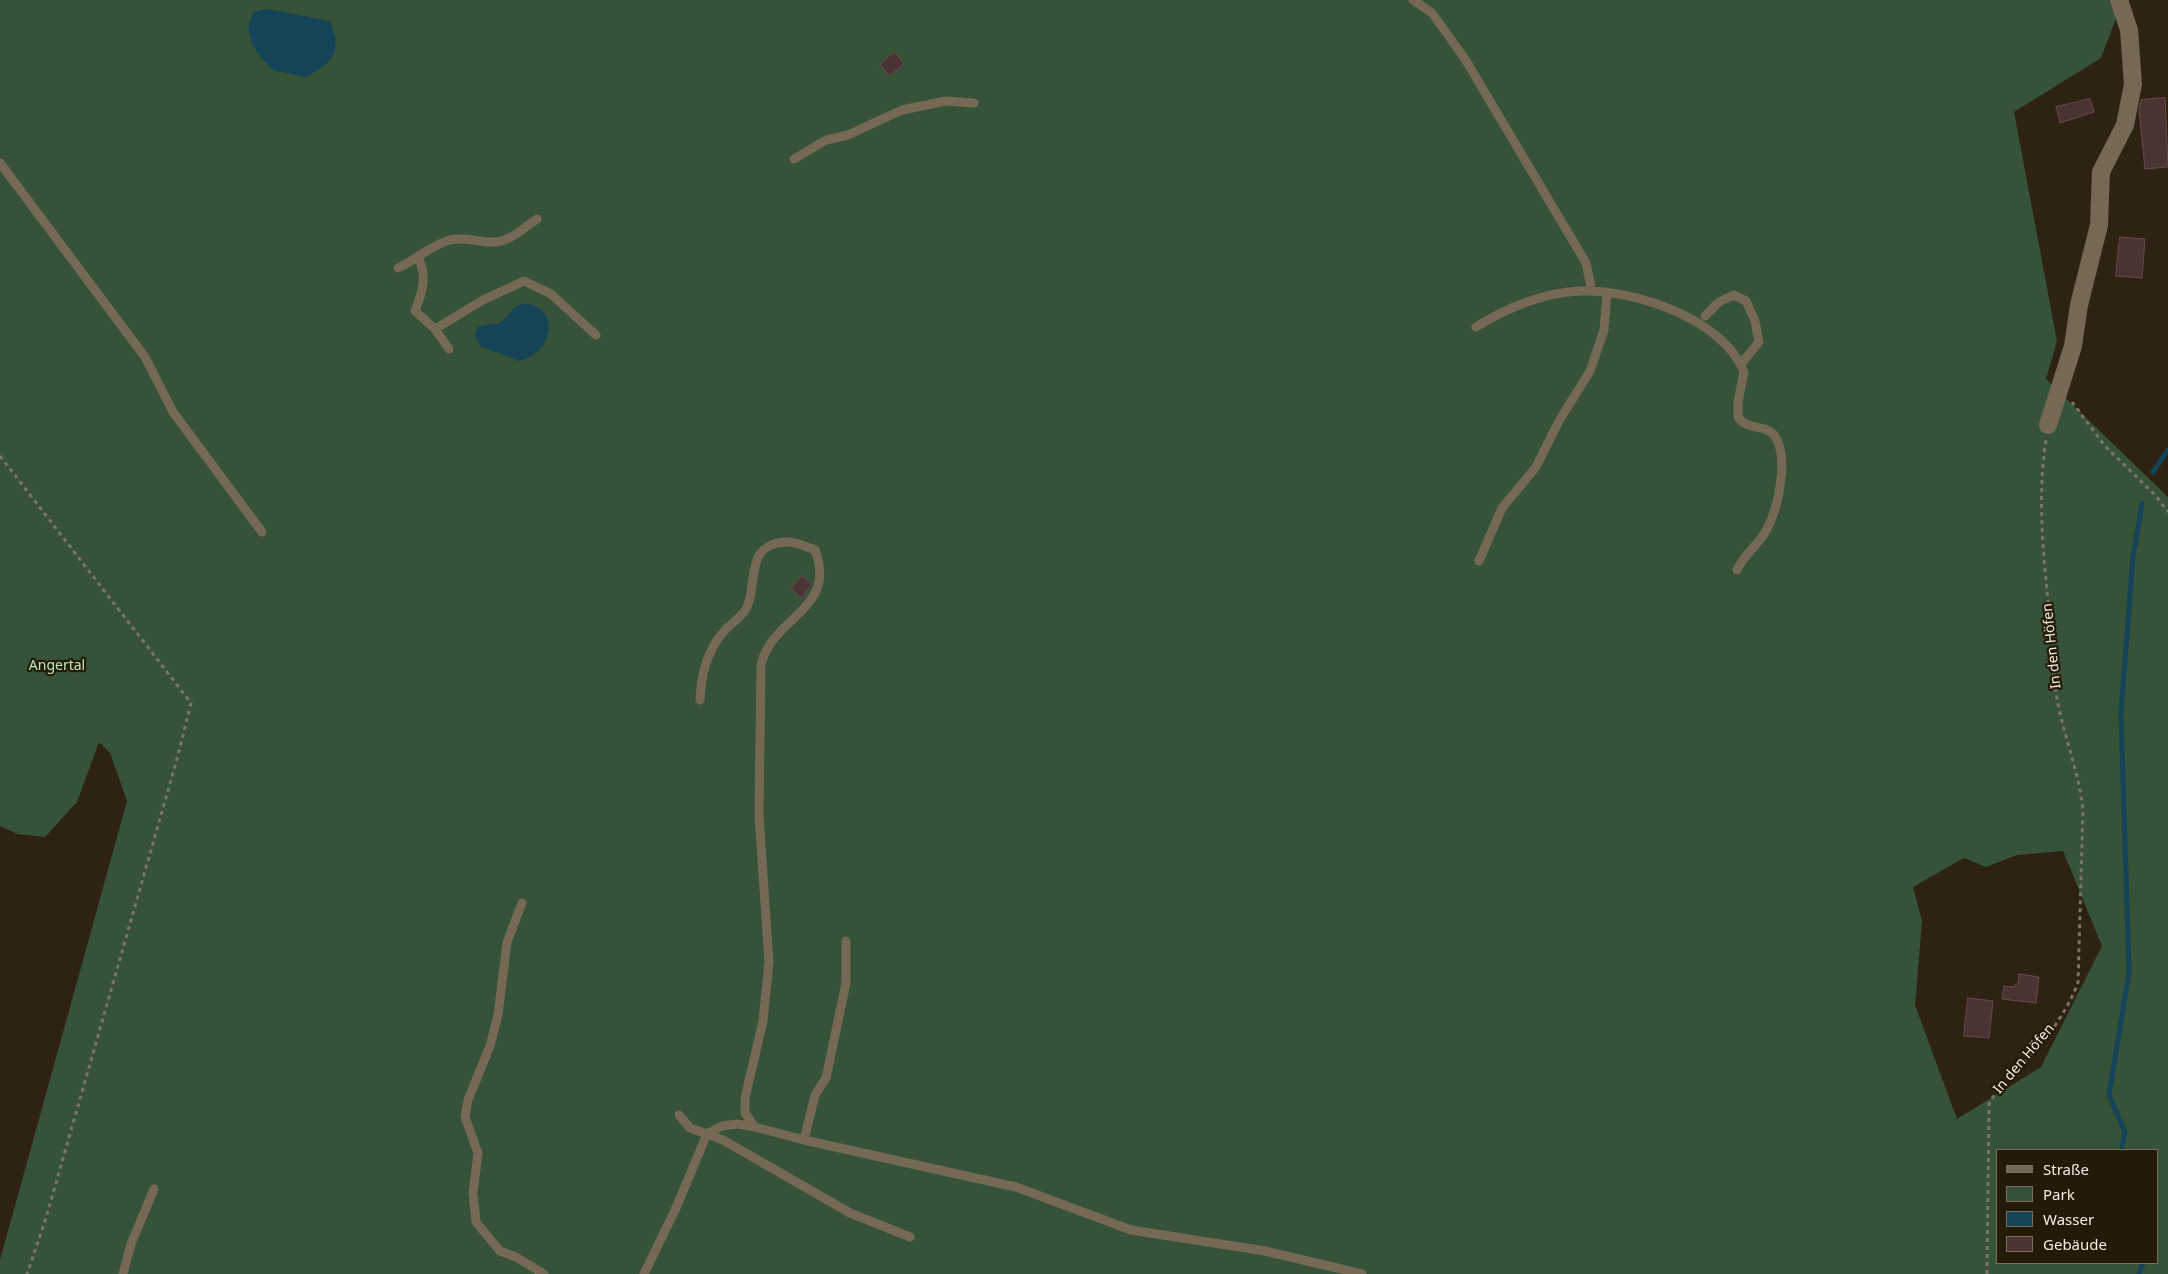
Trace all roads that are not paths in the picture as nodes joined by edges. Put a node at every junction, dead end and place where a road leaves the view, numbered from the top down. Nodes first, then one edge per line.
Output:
1 (1413, 0) edge
2 (2119, 0) edge
3 (974, 103) dead end
4 (794, 159) dead end
5 (0, 164) edge
6 (536, 219) dead end
7 (418, 258) junction
8 (398, 268) dead end
9 (1592, 291) junction
10 (1607, 292) junction
11 (1705, 316) dead end
12 (1476, 326) dead end
13 (434, 329) junction
14 (596, 335) dead end
15 (449, 349) dead end
16 (1741, 364) junction
17 (2048, 425) road end
18 (262, 532) dead end
19 (1479, 561) dead end
20 (1737, 570) dead end
21 (700, 700) dead end
22 (522, 903) dead end
23 (846, 941) dead end
24 (679, 1115) dead end
25 (755, 1127) junction
26 (707, 1134) junction
27 (804, 1140) junction
28 (154, 1189) dead end
29 (910, 1237) dead end
30 (123, 1274) edge
31 (544, 1274) edge
32 (644, 1274) edge
33 (1362, 1274) edge

1 - 9 lane
2 - 17 street
3 - 4 lane
5 - 18 lane
6 - 7 lane
7 - 8 lane
7 - 13 lane
9 - 10 lane
9 - 12 lane
10 - 16 lane
10 - 19 lane
11 - 16 lane
13 - 14 lane
13 - 15 lane
16 - 20 lane
21 - 25 lane
22 - 31 lane
23 - 27 lane
24 - 26 lane
25 - 26 lane
25 - 27 lane
26 - 29 lane
26 - 32 lane
27 - 33 lane
28 - 30 lane

